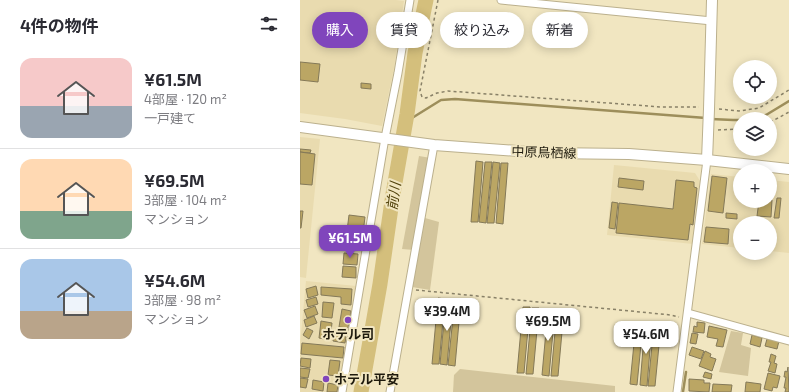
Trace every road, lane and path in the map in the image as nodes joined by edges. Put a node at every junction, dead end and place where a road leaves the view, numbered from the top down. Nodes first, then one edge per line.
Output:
1 (410, 0) edge
2 (438, 0) edge
3 (501, 0) edge
4 (712, 0) edge
5 (712, 21) junction
6 (789, 90) edge
7 (710, 109) junction
8 (789, 112) edge
9 (777, 118) edge
10 (300, 127) edge
11 (709, 128) junction
12 (733, 129) edge
13 (387, 139) junction
14 (434, 145) junction
15 (707, 160) junction
16 (789, 169) edge
17 (409, 290) junction
18 (687, 316) junction
19 (789, 341) edge
20 (342, 392) edge
21 (390, 392) edge
22 (677, 392) edge

1 - 13 street
2 - 7 path
3 - 5 street
4 - 5 main road
5 - 7 main road
6 - 7 path
7 - 11 main road
8 - 9 path
10 - 13 main road, 中原鳥栖線
11 - 12 path
11 - 15 main road
13 - 14 main road, 中原鳥栖線
13 - 20 street
14 - 15 main road, 中原鳥栖線
14 - 17 street
15 - 16 main road, 中原鳥栖線
15 - 18 street
17 - 18 path
17 - 21 street
18 - 19 street
18 - 22 street

